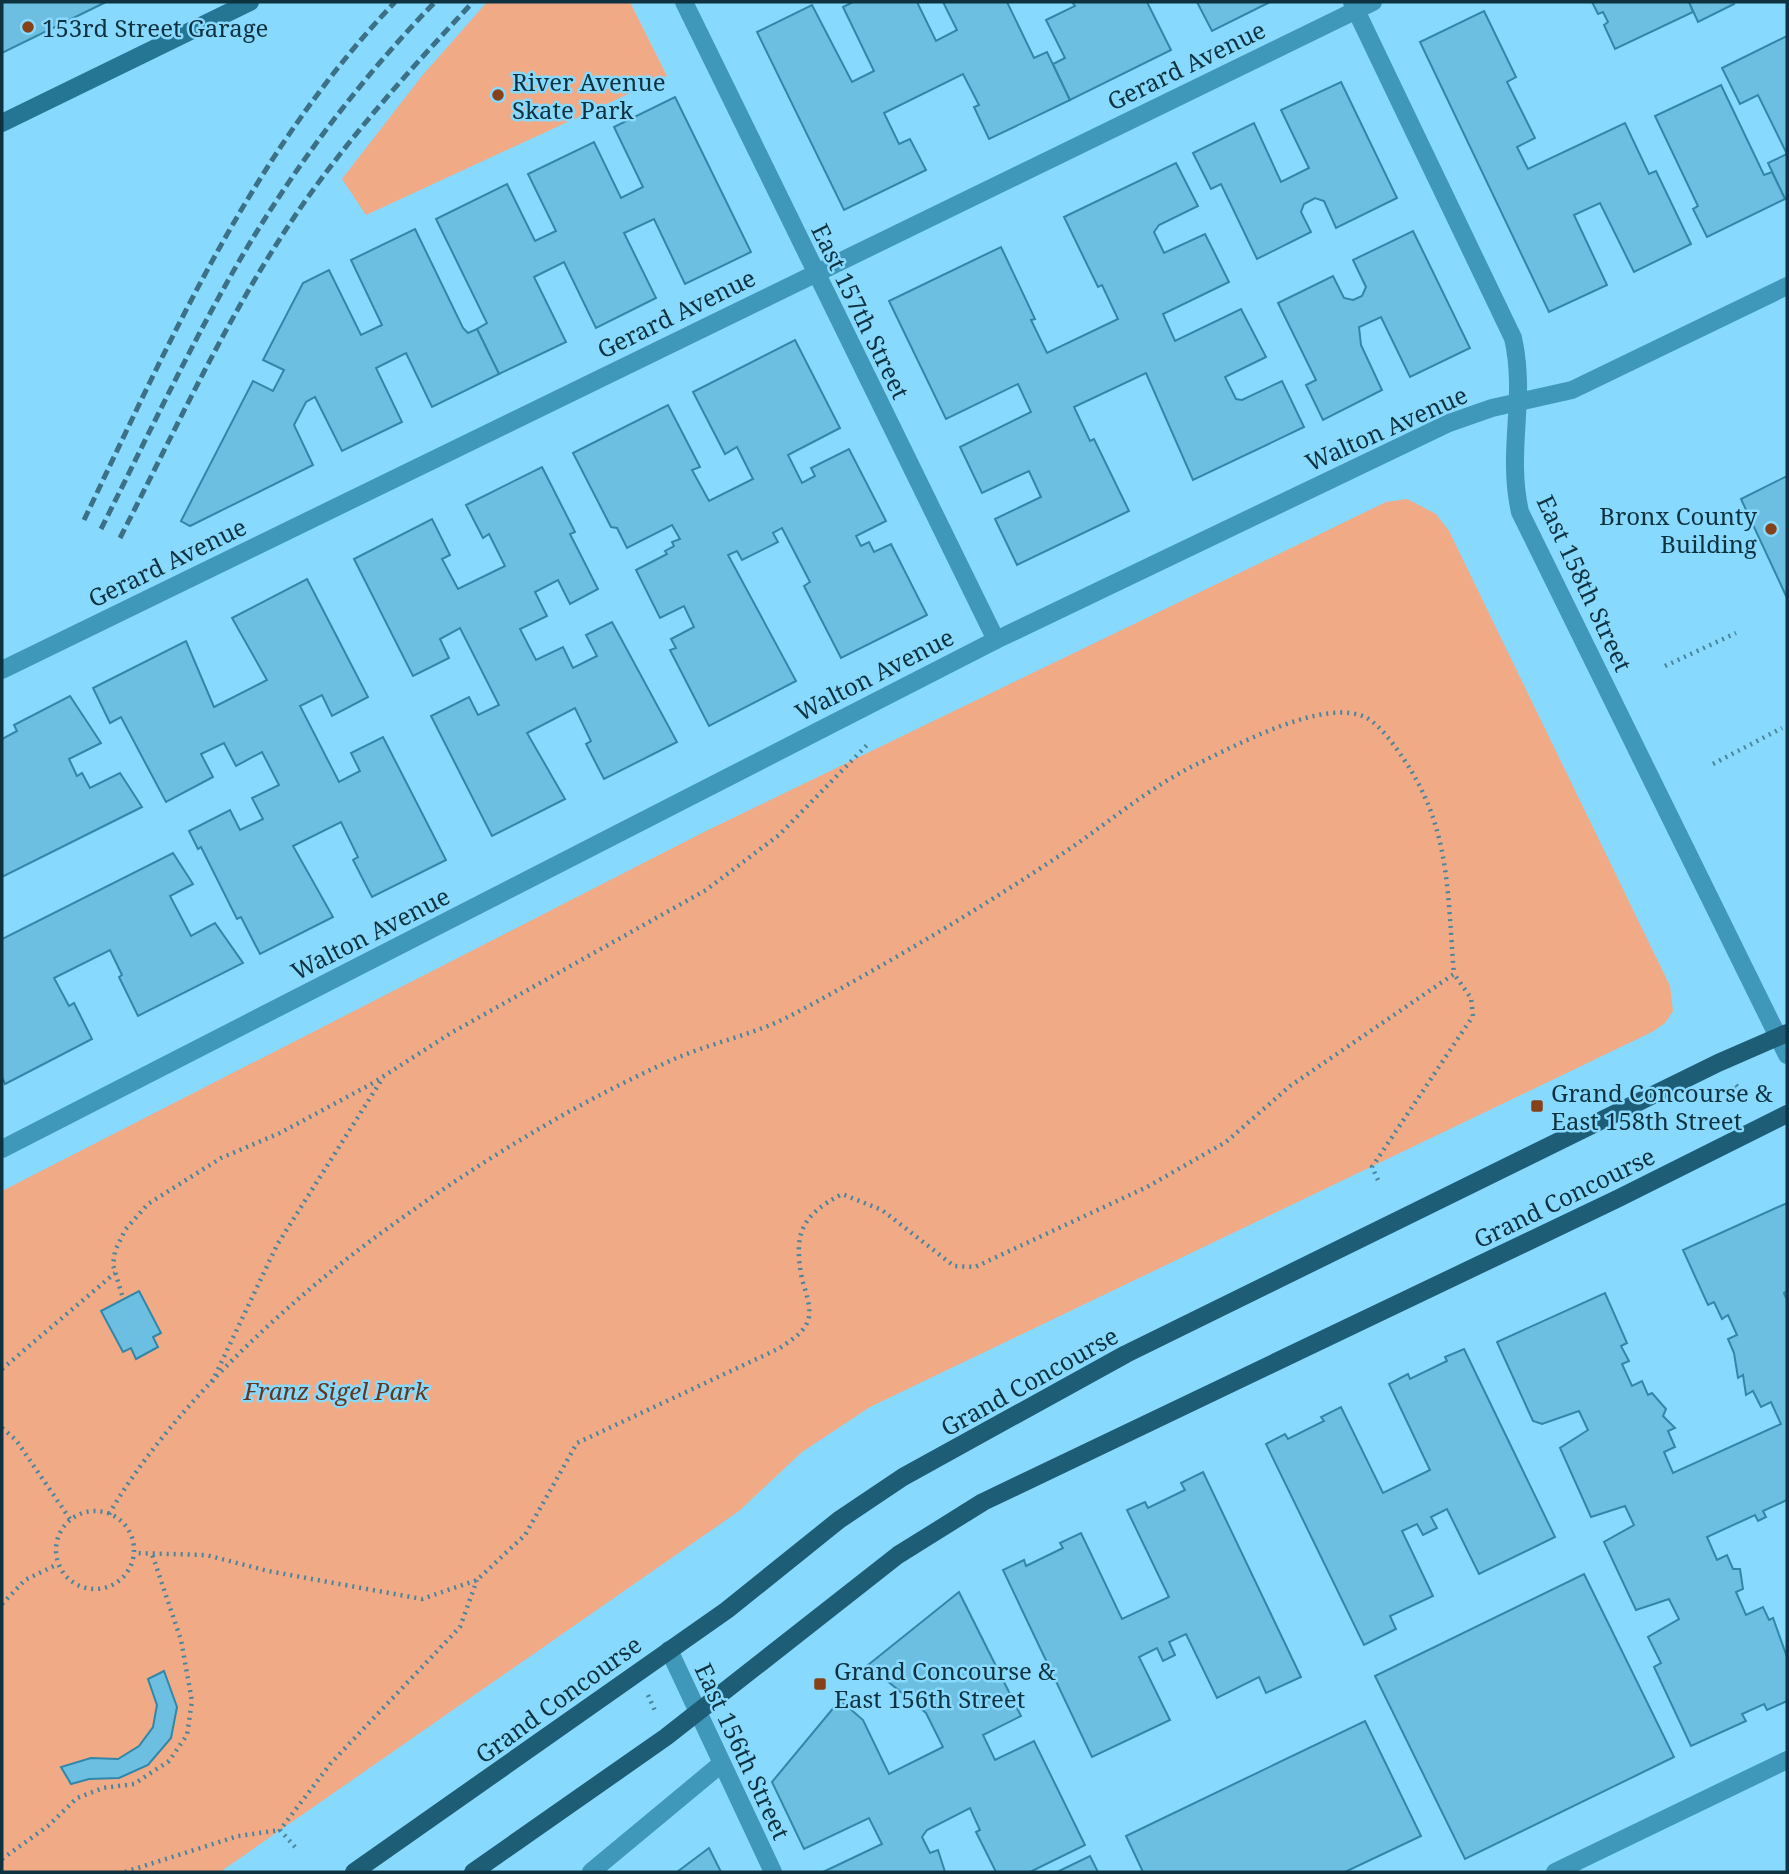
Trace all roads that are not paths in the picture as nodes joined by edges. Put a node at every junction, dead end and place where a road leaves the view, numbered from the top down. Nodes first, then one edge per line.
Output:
1 (250, 2) edge
2 (684, 2) edge
3 (1373, 2) edge
4 (1354, 6) edge
5 (2, 123) edge
6 (816, 272) junction
7 (1787, 286) edge
8 (1519, 404) junction
9 (996, 640) junction
10 (2, 670) edge
11 (1783, 1034) edge
12 (1787, 1055) edge
13 (1787, 1114) edge
14 (2, 1149) edge
15 (669, 1650) junction
16 (698, 1713) junction
17 (1787, 1760) edge
18 (721, 1764) junction
19 (354, 1872) edge
20 (473, 1872) edge
21 (591, 1872) edge
22 (773, 1872) edge
23 (1555, 1872) edge

1 - 5 main road
2 - 6 street, East 157th Street
3 - 4 street, Gerard Avenue
4 - 6 street, Gerard Avenue
4 - 8 street, East 158th Street
6 - 9 street, East 157th Street
6 - 10 street, Gerard Avenue
7 - 8 street, Walton Avenue
8 - 9 street, Walton Avenue
8 - 11 street, East 158th Street
9 - 14 street, Walton Avenue
11 - 12 street, East 158th Street
11 - 15 main road, Grand Concourse
13 - 16 main road, Grand Concourse
15 - 16 street, East 156th Street
15 - 19 main road, Grand Concourse
16 - 18 street, East 156th Street
16 - 20 main road, Grand Concourse
17 - 23 street
18 - 21 street
18 - 22 street, East 156th Street

